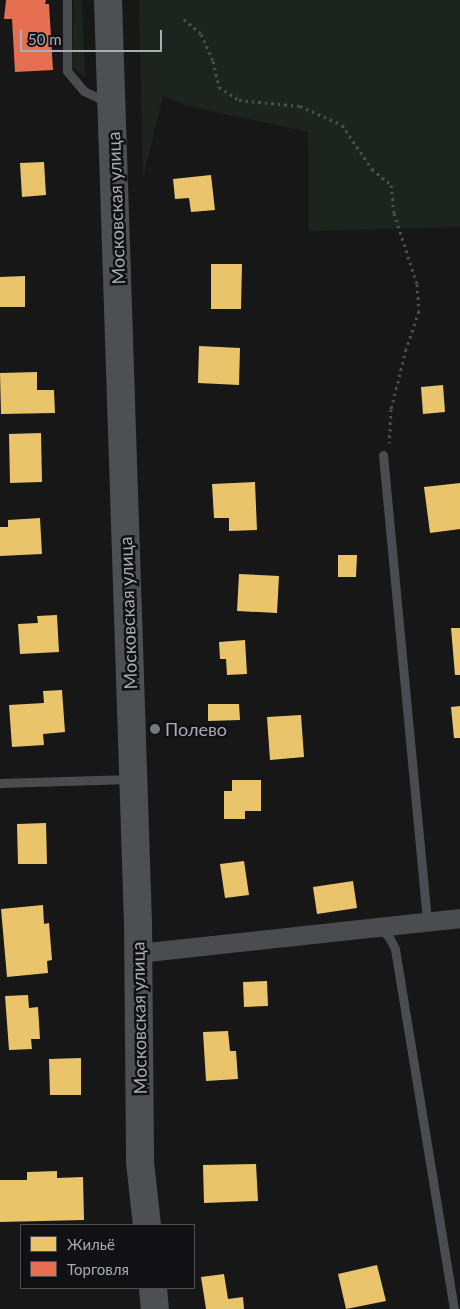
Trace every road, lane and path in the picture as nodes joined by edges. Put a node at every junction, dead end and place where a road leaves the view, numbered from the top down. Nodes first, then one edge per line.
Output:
1 (67, 0) edge
2 (108, 0) edge
3 (184, 19) dead end
4 (113, 105) junction
5 (383, 455) joint
6 (132, 779) junction
7 (0, 783) edge
8 (460, 918) edge
9 (427, 921) junction
10 (379, 928) junction
11 (138, 953) junction
12 (147, 1224) edge
13 (153, 1289) edge
14 (155, 1309) edge
15 (454, 1309) edge

1 - 4 lane
2 - 4 main road, Московская улица
3 - 5 path
4 - 6 main road, Московская улица
5 - 9 lane
6 - 7 lane
6 - 11 main road, Московская улица
8 - 9 street
9 - 10 street
10 - 11 street
10 - 15 lane
11 - 12 main road, Московская улица
13 - 14 main road

